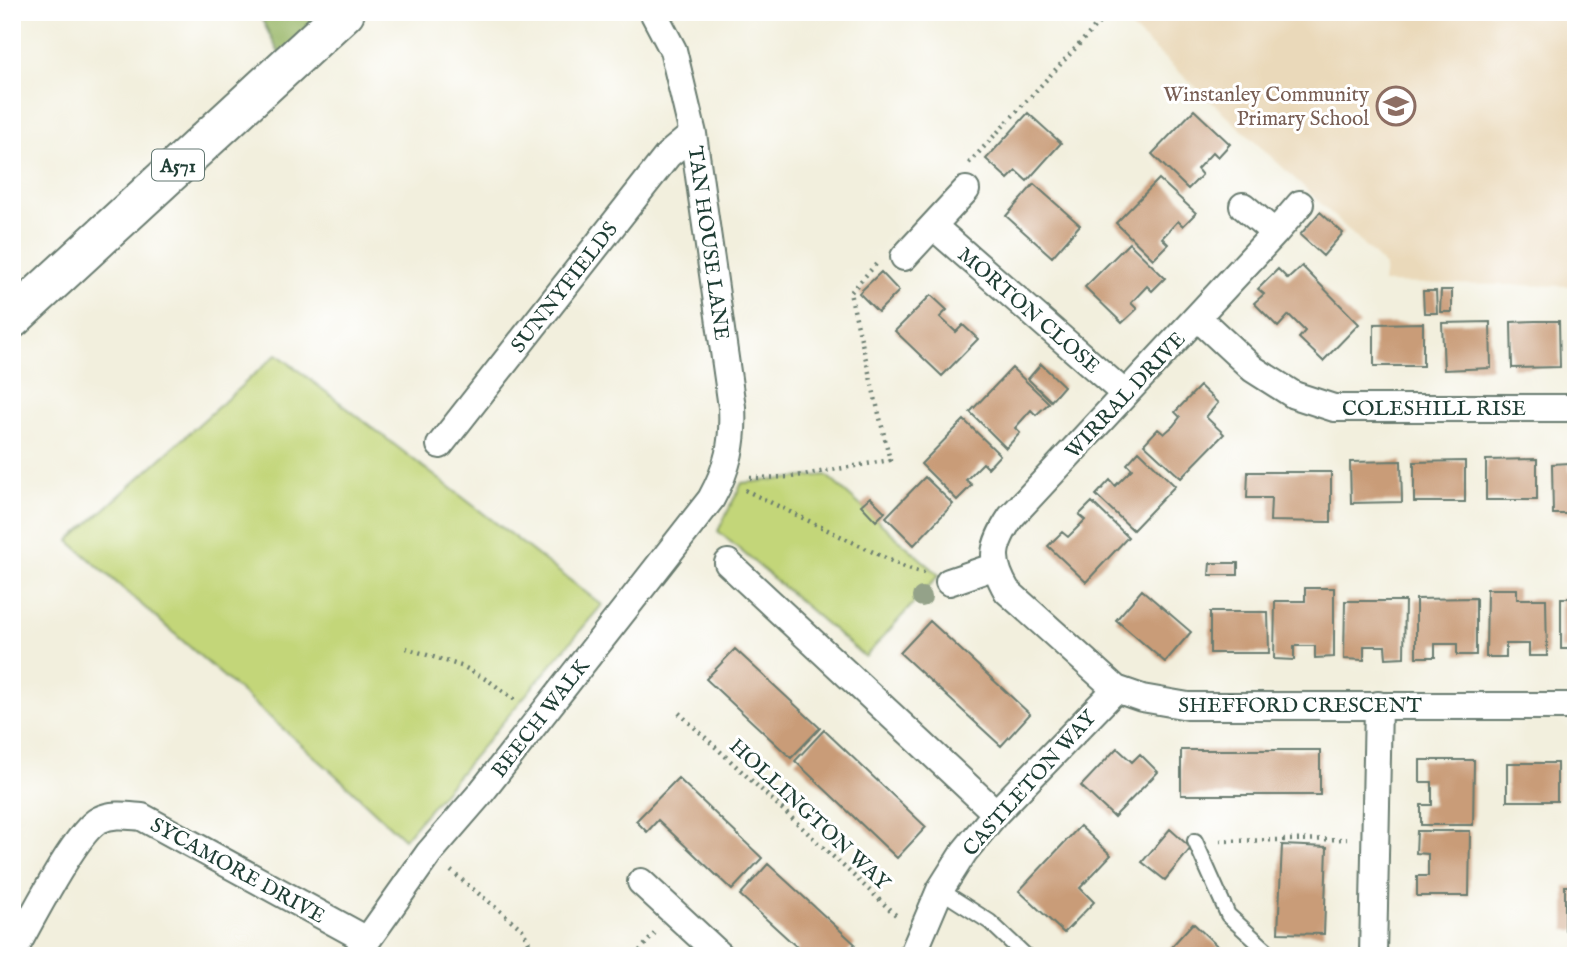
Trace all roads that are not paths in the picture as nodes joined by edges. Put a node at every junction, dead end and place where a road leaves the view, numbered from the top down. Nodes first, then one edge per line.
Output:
1 (345, 12) edge
2 (654, 13) edge
3 (693, 134) junction
4 (966, 190) dead end
5 (1300, 204) dead end
6 (1242, 206) dead end
7 (933, 226) junction
8 (1275, 233) junction
9 (904, 257) dead end
10 (1197, 317) junction
11 (12, 319) edge
12 (1125, 394) junction
13 (1576, 408) edge
14 (440, 444) dead end
15 (722, 479) joint
16 (728, 563) dead end
17 (996, 566) junction
18 (949, 582) road end
19 (1116, 689) junction
20 (1378, 705) junction
21 (1576, 706) edge
22 (996, 813) junction
23 (1195, 841) road end
24 (641, 883) dead end
25 (940, 890) junction
26 (916, 947) edge
27 (361, 948) edge
28 (12, 954) edge
29 (721, 956) edge
30 (1026, 956) edge
31 (1273, 956) edge
32 (1373, 956) edge

1 - 11 main road, A571
2 - 3 street, TAN HOUSE LANE
3 - 14 street, SUNNYFIELDS
3 - 15 street, TAN HOUSE LANE
4 - 7 street
5 - 8 street, WIRRAL DRIVE
6 - 8 street
7 - 9 street
7 - 12 street, MORTON CLOSE
8 - 10 street, WIRRAL DRIVE
10 - 12 street, WIRRAL DRIVE
10 - 13 street, COLESHILL RISE
12 - 17 street, WIRRAL DRIVE
15 - 27 street, BEECH WALK
16 - 22 street
17 - 18 street
17 - 19 street, SHEFFORD CRESCENT
19 - 20 street, SHEFFORD CRESCENT
19 - 22 street, CASTLETON WAY
20 - 21 street, SHEFFORD CRESCENT
20 - 32 street
22 - 25 street, CASTLETON WAY
23 - 31 lane
24 - 29 street
25 - 26 street, CASTLETON WAY
25 - 30 lane
27 - 28 street, SYCAMORE DRIVE

